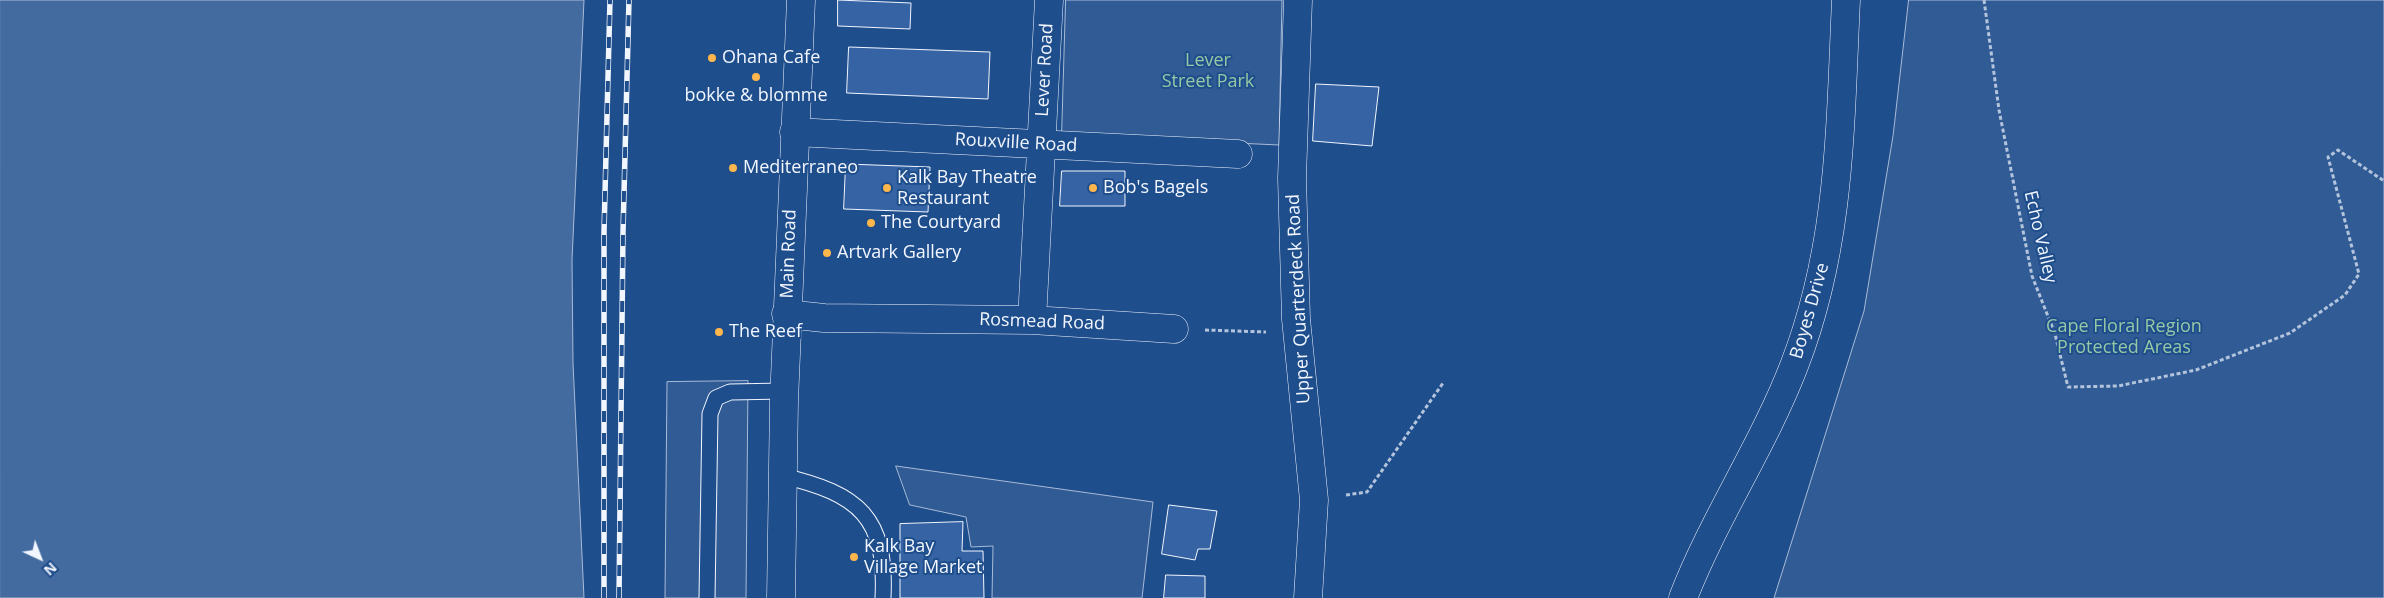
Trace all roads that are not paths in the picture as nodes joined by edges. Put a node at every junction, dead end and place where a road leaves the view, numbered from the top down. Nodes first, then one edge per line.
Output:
1 (801, 0) edge
2 (1049, 0) edge
3 (1298, 0) edge
4 (1846, 0) edge
5 (794, 132) junction
6 (1041, 145) junction
7 (1238, 154) dead end
8 (786, 314) junction
9 (1032, 320) junction
10 (1174, 329) road end
11 (784, 391) junction
12 (783, 476) junction
13 (707, 598) edge
14 (781, 598) edge
15 (884, 598) edge
16 (1308, 598) edge
17 (1683, 598) edge

1 - 5 street, Main Road
2 - 6 street, Lever Road
3 - 16 street, Upper Quarterdeck Road
4 - 17 street, Boyes Drive
5 - 6 street, Rouxville Road
5 - 8 street, Main Road
6 - 7 street, Rouxville Road
6 - 9 street, Lever Road
8 - 9 street, Rosmead Road
8 - 11 street, Main Road
9 - 10 street, Rosmead Road
11 - 12 street, Main Road
11 - 13 lane
12 - 14 street, Main Road
12 - 15 lane

